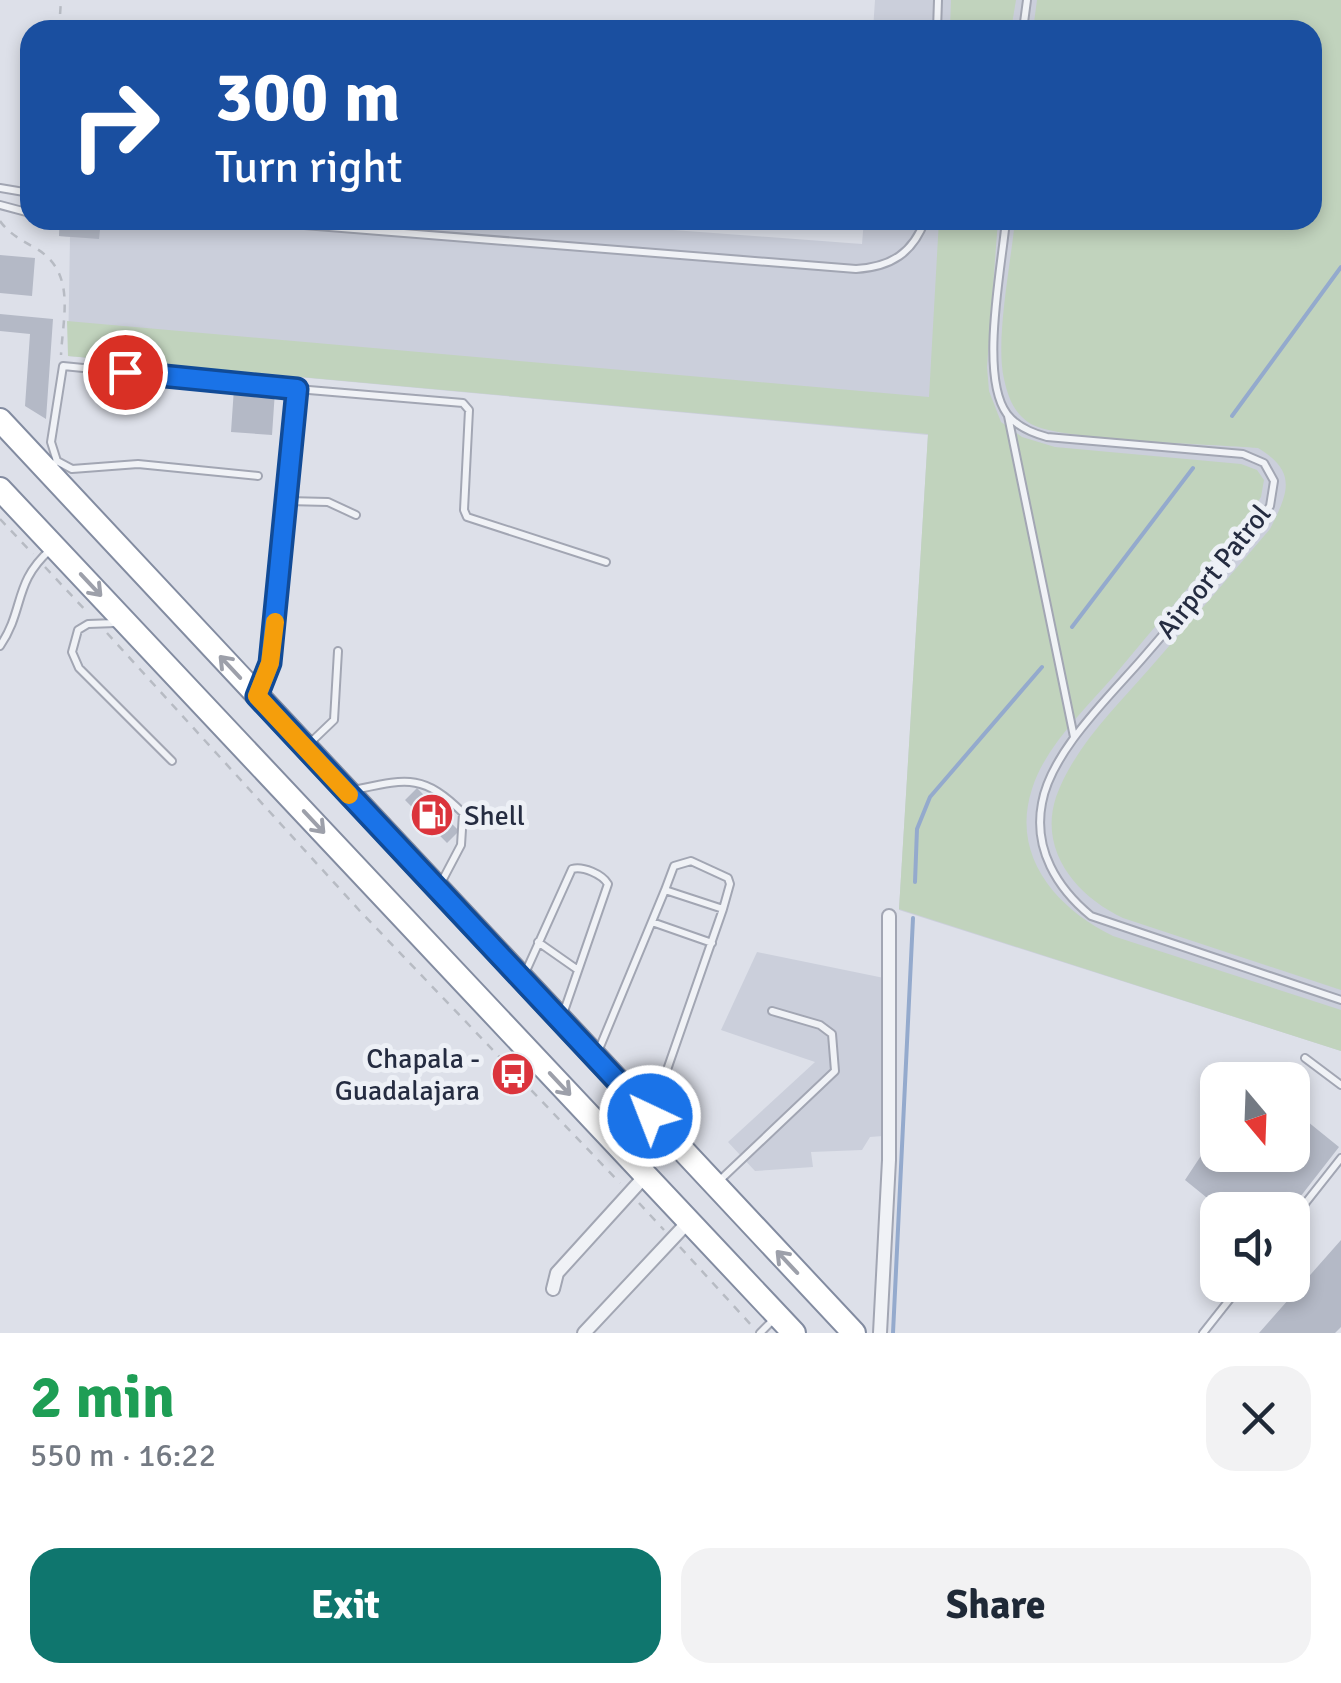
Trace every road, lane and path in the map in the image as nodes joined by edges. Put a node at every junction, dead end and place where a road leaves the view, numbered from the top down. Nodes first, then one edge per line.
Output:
1 (0, 221) edge
2 (367, 230) edge
3 (921, 230) edge
4 (1005, 230) edge
5 (62, 366) junction
6 (297, 389) junction
7 (1008, 415) junction
8 (0, 420) edge
9 (52, 465) junction
10 (258, 476) dead end
11 (0, 488) edge
12 (287, 501) junction
13 (356, 515) dead end
14 (0, 519) edge
15 (46, 553) junction
16 (606, 562) dead end
17 (97, 623) junction
18 (127, 624) junction
19 (0, 646) edge
20 (338, 651) dead end
21 (257, 696) junction
22 (1074, 739) junction
23 (305, 747) junction
24 (172, 761) dead end
25 (346, 792) junction
26 (438, 889) junction
27 (664, 890) junction
28 (723, 909) junction
29 (889, 916) dead end
30 (652, 922) junction
31 (538, 942) junction
32 (712, 943) junction
33 (578, 970) junction
34 (523, 980) junction
35 (1341, 1000) edge
36 (772, 1011) dead end
37 (561, 1020) junction
38 (596, 1058) junction
39 (1305, 1058) dead end
40 (1341, 1085) edge
41 (650, 1116) junction
42 (1341, 1158) edge
43 (646, 1175) junction
44 (715, 1185) junction
45 (629, 1193) junction
46 (1310, 1197) edge
47 (689, 1221) junction
48 (671, 1237) junction
49 (552, 1289) dead end
50 (1228, 1302) edge
51 (778, 1316) junction
52 (584, 1333) edge
53 (759, 1333) edge
54 (794, 1333) edge
55 (854, 1333) edge
56 (880, 1333) edge
57 (1203, 1333) edge

1 - 5 path
2 - 3 lane
4 - 7 lane
5 - 6 lane
5 - 9 lane
6 - 12 lane
6 - 16 lane
7 - 22 lane
7 - 22 lane, Airport Patrol
8 - 9 highway
9 - 10 lane
21 -> 9 highway
11 - 15 highway
12 - 13 lane
12 - 21 lane
14 - 15 path
15 - 17 path
15 -> 18 highway
15 - 19 lane
17 - 18 lane
17 - 24 lane
17 - 45 path
18 -> 43 highway
20 - 23 lane
21 - 23 highway
22 - 35 lane, Airport Patrol
23 - 25 highway
25 - 26 highway
25 - 26 lane
26 - 34 highway
27 - 28 lane
27 - 28 lane
27 - 30 lane
28 - 32 lane
29 - 56 street
30 - 32 lane
30 - 38 lane
31 - 33 lane
31 - 33 lane
31 - 34 lane
32 - 41 lane
33 - 37 lane
34 - 37 highway
36 - 44 lane
37 - 38 highway
38 - 41 highway
39 - 40 lane
41 - 44 highway
42 - 46 lane
43 - 45 street
43 - 47 highway
55 -> 44 highway
45 - 48 path
45 - 49 street
47 - 48 street
47 - 51 highway
48 - 52 street
48 - 53 path
50 - 57 lane
51 - 53 lane
51 - 54 highway

